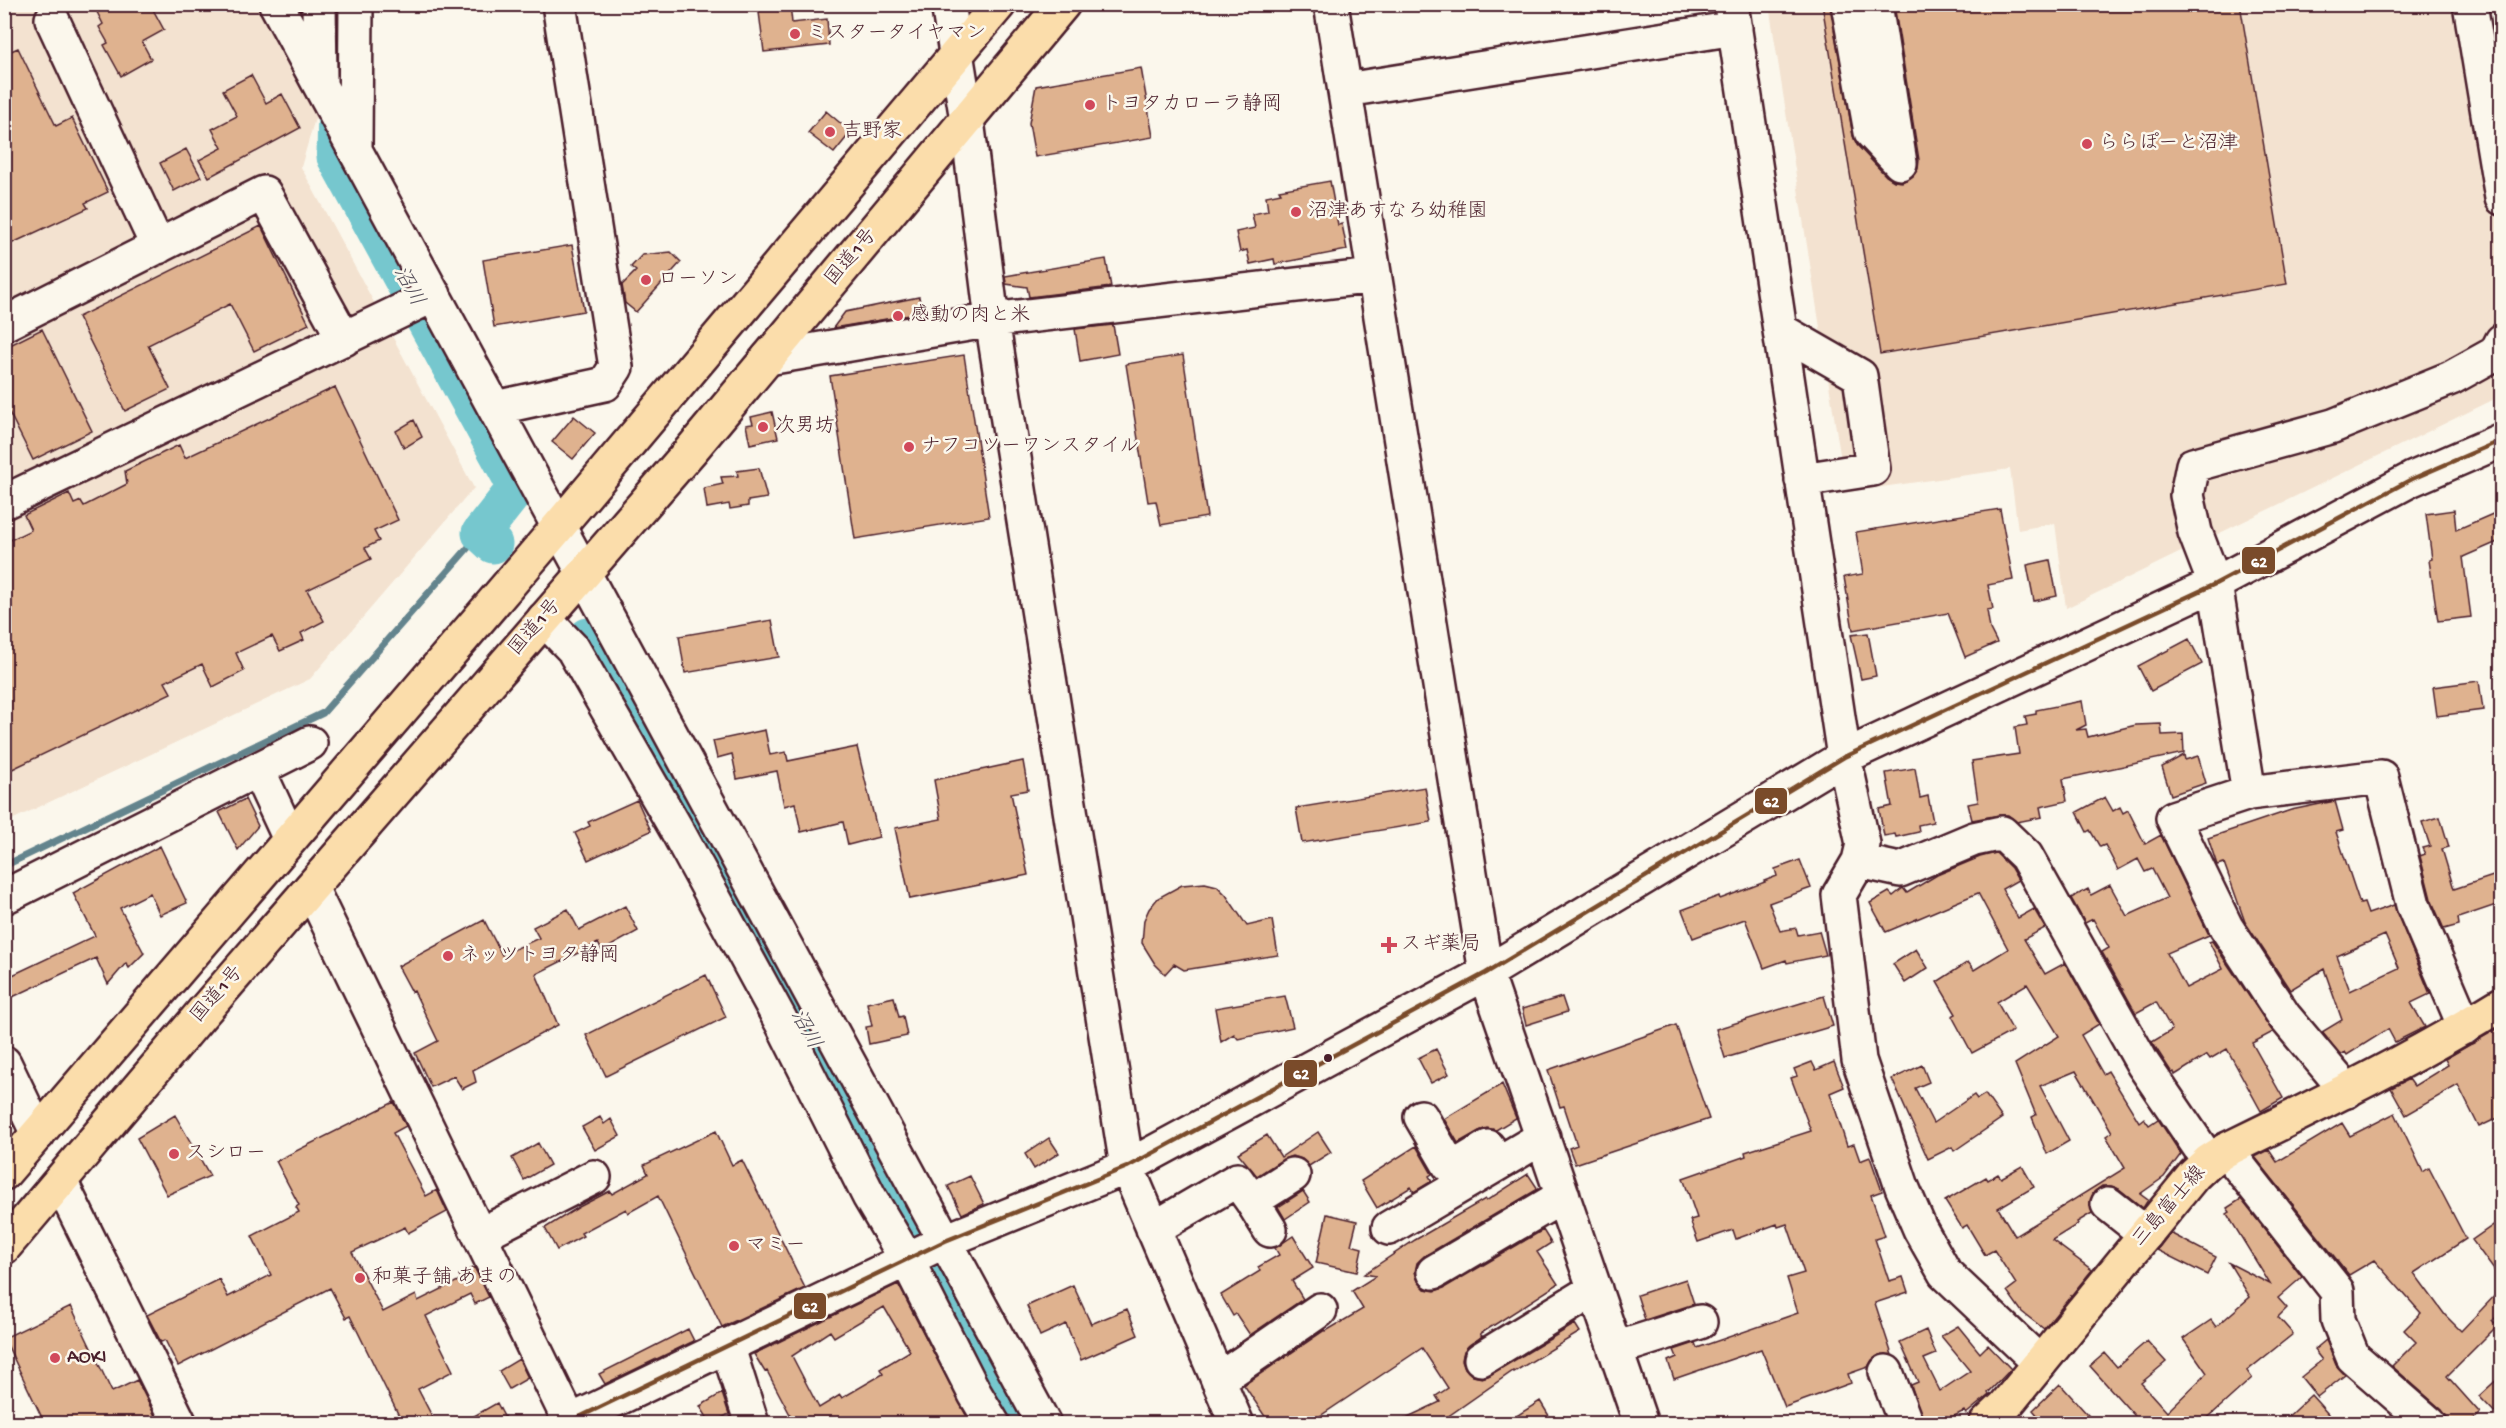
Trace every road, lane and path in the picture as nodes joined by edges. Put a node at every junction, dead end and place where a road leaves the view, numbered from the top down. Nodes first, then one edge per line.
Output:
1 (276, 4) edge
2 (319, 4) edge
3 (356, 4) edge
4 (559, 4) edge
5 (948, 4) edge
6 (999, 4) edge
7 (1063, 4) edge
8 (1331, 4) edge
9 (1848, 4) edge
10 (1875, 4) edge
11 (2470, 4) edge
12 (1733, 16) edge
13 (52, 18) dead end
14 (956, 56) junction
15 (321, 89) junction
16 (1346, 90) junction
17 (967, 120) junction
18 (352, 145) junction
19 (2502, 198) edge
20 (158, 247) junction
21 (1374, 276) junction
22 (434, 295) junction
23 (992, 321) junction
24 (4, 324) edge
25 (1780, 330) junction
26 (344, 339) junction
27 (2502, 341) edge
28 (768, 358) junction
29 (495, 408) junction
30 (2502, 440) edge
31 (1802, 480) junction
32 (4, 502) edge
33 (559, 526) junction
34 (585, 572) junction
35 (2215, 584) junction
36 (544, 619) junction
37 (310, 743) dead end
38 (1844, 757) junction
39 (258, 770) junction
40 (2249, 793) junction
41 (290, 839) junction
42 (1859, 861) junction
43 (311, 888) junction
44 (4, 897) edge
45 (1486, 973) junction
46 (2499, 1011) edge
47 (2465, 1027) junction
48 (4, 1063) edge
49 (2347, 1091) junction
50 (1421, 1117) dead end
51 (1539, 1127) junction
52 (38, 1134) junction
53 (2218, 1156) junction
54 (1127, 1167) junction
55 (4, 1173) edge
56 (1293, 1175) dead end
57 (594, 1177) dead end
58 (60, 1181) junction
59 (1563, 1196) junction
60 (1252, 1201) junction
61 (2108, 1204) dead end
62 (1389, 1228) dead end
63 (1153, 1229) junction
64 (1270, 1230) dead end
65 (2146, 1234) junction
66 (480, 1235) junction
67 (945, 1241) junction
68 (4, 1247) edge
69 (906, 1260) junction
70 (1434, 1272) dead end
71 (1595, 1289) junction
72 (1320, 1310) dead end
73 (1700, 1322) dead end
74 (727, 1345) junction
75 (1615, 1349) junction
76 (1481, 1359) dead end
77 (2040, 1363) junction
78 (1886, 1372) dead end
79 (1218, 1380) junction
80 (569, 1423) edge
81 (180, 1424) edge
82 (752, 1424) edge
83 (993, 1424) edge
84 (1044, 1424) edge
85 (1237, 1424) edge
86 (1641, 1424) edge
87 (1906, 1424) edge
88 (1986, 1424) edge
89 (2430, 1424) edge

1 - 15 street
2 - 15 street
3 - 18 street
4 - 29 street
5 - 14 street
6 - 14 main road
7 - 17 main road, 国道1号
8 - 16 street
9 - 10 street
11 - 19 street
12 - 16 street
12 - 25 street
13 - 20 street
14 - 17 street
14 - 33 main road
15 - 18 street
16 - 21 street
17 - 23 street
17 - 28 main road, 国道1号
18 - 22 street
20 - 24 street
20 - 26 street
21 - 23 street
21 - 45 street
22 - 26 street
22 - 29 street
23 - 28 street
23 - 54 street
25 - 31 street
25 - 31 street
26 - 32 street
27 - 35 street
28 - 34 main road, 国道1号
29 - 33 street
30 - 35 street
31 - 38 street
33 - 34 street
33 - 41 main road
34 - 36 main road, 国道1号
34 - 67 street
35 - 38 street
35 - 40 street
36 - 43 main road, 国道1号
36 - 69 street
37 - 39 street
38 - 42 street
38 - 45 street
39 - 41 street
39 - 44 street
40 - 47 street
40 - 49 street
41 - 52 main road
42 - 53 street
42 - 77 street
43 - 58 main road, 国道1号
43 - 66 street
45 - 51 street
45 - 54 street
46 - 47 main road, 三島富士線
47 - 49 main road, 三島富士線
48 - 52 street
49 - 53 main road, 三島富士線
50 - 51 street
51 - 59 street
51 - 62 street
52 - 55 main road
53 - 65 main road, 三島富士線
53 - 89 street
54 - 63 street
54 - 67 street
56 - 60 street
57 - 66 street
58 - 68 main road, 国道1号
58 - 81 street
59 - 70 street
59 - 71 street
60 - 63 street
60 - 64 street
61 - 65 street
63 - 79 street
65 - 77 main road, 三島富士線
66 - 80 street
67 - 69 street
67 - 84 street
69 - 74 street
69 - 83 street
71 - 75 street
71 - 76 street
72 - 79 street
73 - 75 street
74 - 80 street
74 - 82 street
75 - 86 street
77 - 88 main road, 三島富士線
78 - 87 street
79 - 85 street

